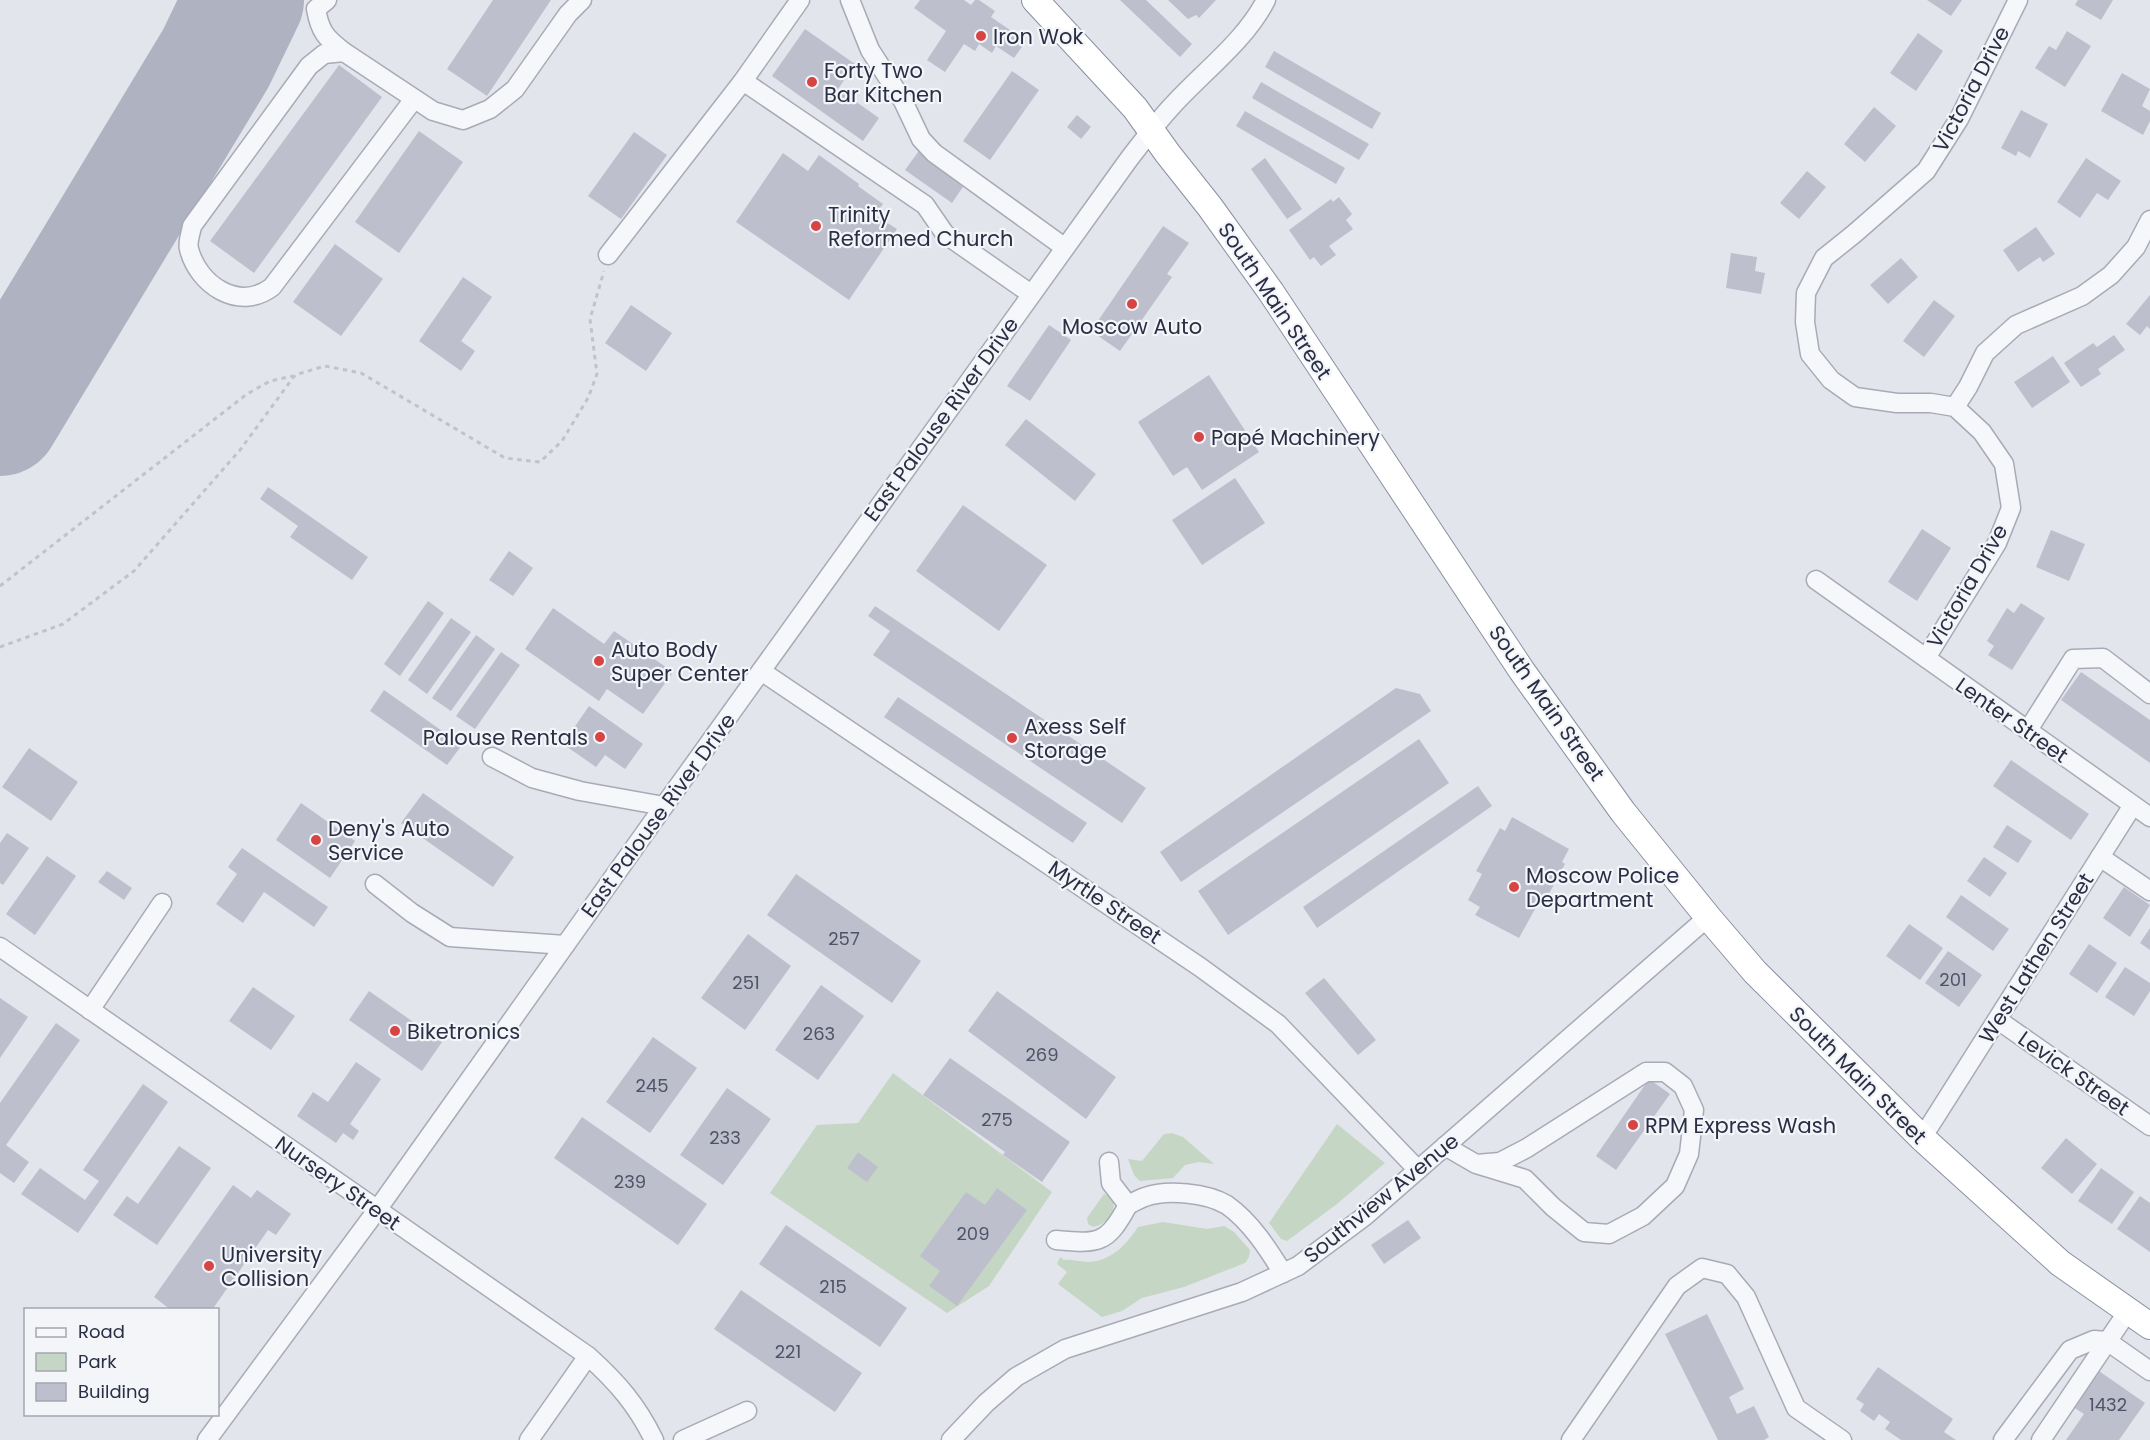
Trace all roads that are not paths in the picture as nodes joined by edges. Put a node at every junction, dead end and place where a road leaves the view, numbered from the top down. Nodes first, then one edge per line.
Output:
1 (327, 0) edge
2 (582, 0) edge
3 (800, 0) edge
4 (850, 0) edge
5 (1266, 0) edge
6 (2018, 0) edge
7 (1040, 2) edge
8 (344, 52) junction
9 (743, 81) junction
10 (414, 99) junction
11 (1151, 130) junction
12 (2150, 220) edge
13 (1064, 247) junction
14 (608, 255) road end
15 (1030, 294) junction
16 (1955, 407) junction
17 (1816, 580) dead end
18 (1926, 658) junction
19 (762, 670) junction
20 (2150, 694) edge
21 (2028, 730) junction
22 (492, 758) dead end
23 (2133, 805) junction
24 (664, 806) junction
25 (2150, 817) edge
26 (2100, 857) junction
27 (375, 884) dead end
28 (2150, 891) edge
29 (162, 903) dead end
30 (1708, 917) junction
31 (565, 945) junction
32 (0, 947) edge
33 (90, 1010) junction
34 (1998, 1020) junction
35 (2150, 1126) edge
36 (1922, 1138) junction
37 (1445, 1146) junction
38 (1109, 1162) dead end
39 (1476, 1164) junction
40 (1418, 1170) junction
41 (1128, 1205) junction
42 (377, 1210) junction
43 (1056, 1240) dead end
44 (1283, 1273) junction
45 (2128, 1311) junction
46 (2150, 1326) edge
47 (2107, 1341) junction
48 (588, 1356) junction
49 (2150, 1371) edge
50 (747, 1411) dead end
51 (207, 1440) edge
52 (529, 1440) edge
53 (654, 1440) edge
54 (683, 1440) edge
55 (951, 1440) edge
56 (1571, 1440) edge
57 (1842, 1440) edge
58 (2003, 1440) edge
59 (2041, 1440) edge

1 - 8 street
2 - 10 street
3 - 9 street
4 - 13 street
5 - 11 street, East Palouse River Drive
6 - 16 street, Victoria Drive
7 - 11 highway, South Main Street
8 - 10 street
8 - 10 street
9 - 14 street
9 - 15 street
11 - 13 street, East Palouse River Drive
11 - 30 highway, South Main Street
12 - 16 street
13 - 15 street, East Palouse River Drive
15 - 19 street, East Palouse River Drive
16 - 18 street, Victoria Drive
17 - 18 street, Lenter Street
18 - 21 street, Lenter Street
19 - 24 street, East Palouse River Drive
19 - 40 street, Myrtle Street
20 - 21 street
21 - 23 street, Lenter Street
22 - 24 street
23 - 25 street, Lenter Street
23 - 26 street, West Lathen Street
24 - 31 street, East Palouse River Drive
26 - 28 street
26 - 34 street, West Lathen Street
27 - 31 street
29 - 33 street
30 - 36 highway, South Main Street
30 - 37 street, Southview Avenue
31 - 42 street, East Palouse River Drive
32 - 33 street, Nursery Street
33 - 42 street, Nursery Street
34 - 35 street, Levick Street
34 - 36 street, West Lathen Street
36 - 45 highway, South Main Street
37 - 39 street
37 - 40 street, Southview Avenue
38 - 41 street
39 - 39 street
40 - 44 street, Southview Avenue
41 - 43 street
41 - 44 street
42 - 48 street, Nursery Street
42 - 51 street, East Palouse River Drive
44 - 55 street, Southview Avenue
45 - 46 highway, South Main Street
45 - 47 street
47 - 49 street
47 - 58 street
47 - 59 street
48 - 52 street
48 - 53 street, Nursery Street
50 - 54 street
56 - 57 street

